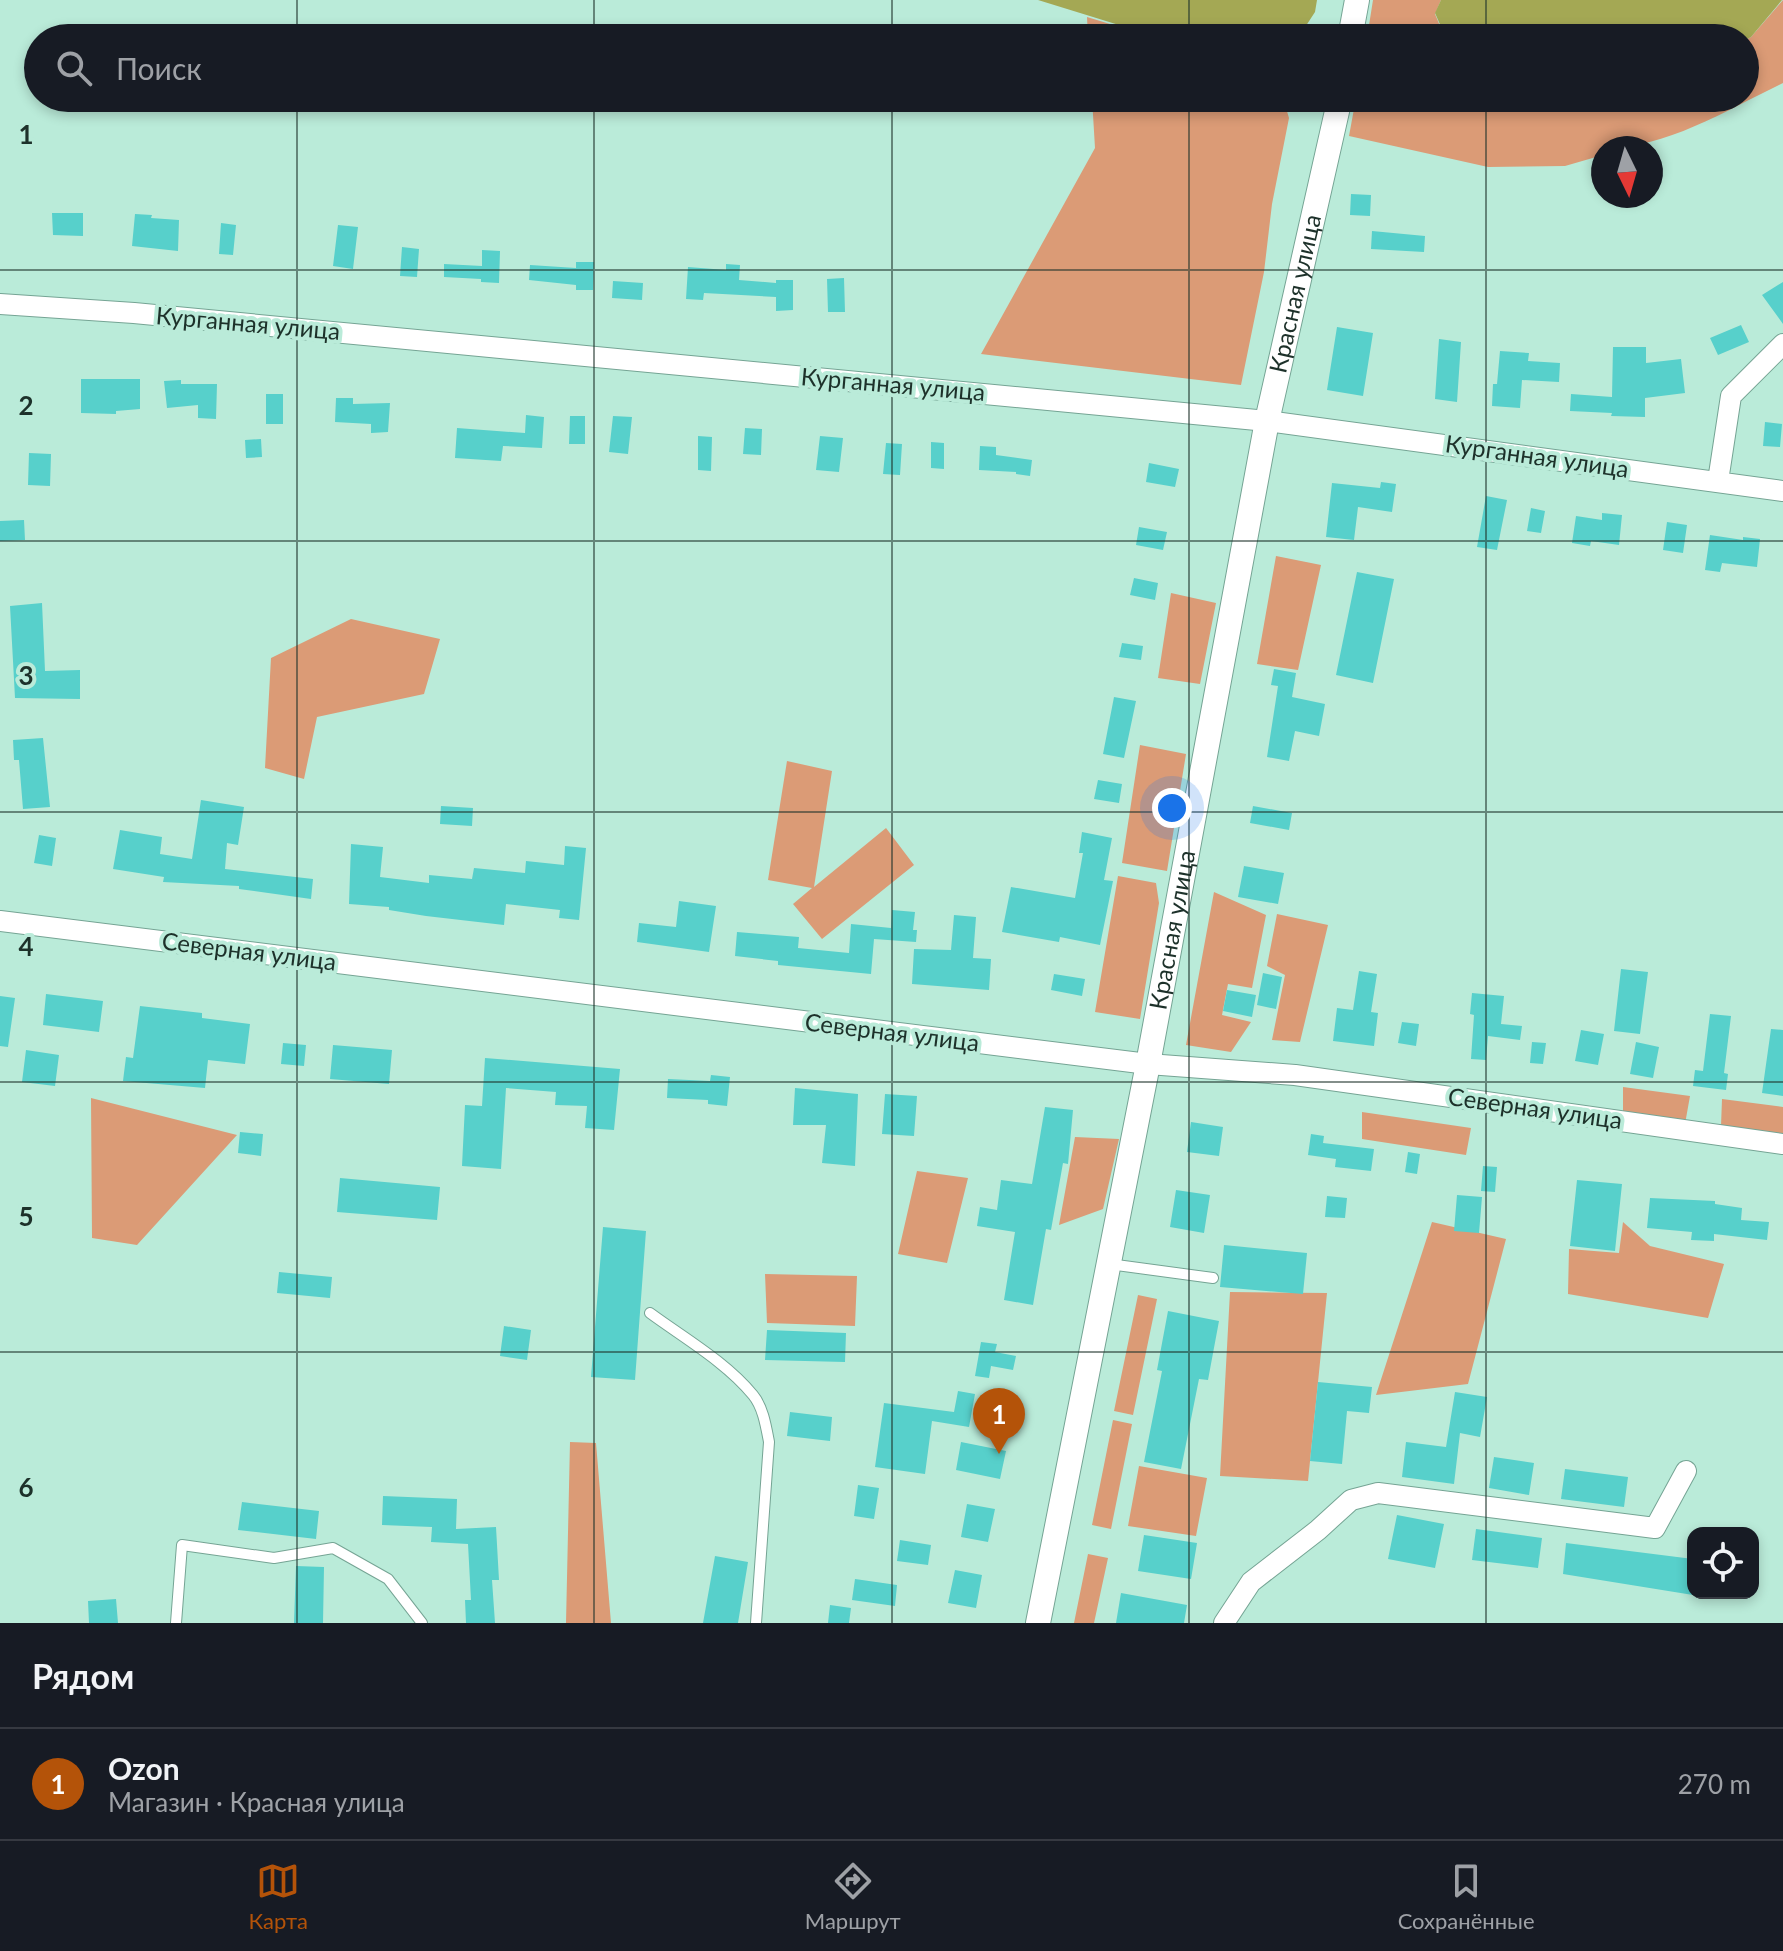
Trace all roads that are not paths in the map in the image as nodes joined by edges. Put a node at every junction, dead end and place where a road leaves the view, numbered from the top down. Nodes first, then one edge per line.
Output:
1 (1357, 0) edge
2 (1353, 24) edge
3 (1337, 112) edge
4 (0, 304) edge
5 (1783, 344) edge
6 (1267, 421) junction
7 (1718, 481) junction
8 (1783, 491) edge
9 (0, 921) edge
10 (1148, 1064) junction
11 (1783, 1144) edge
12 (1109, 1264) junction
13 (1213, 1278) dead end
14 (650, 1313) dead end
15 (1686, 1471) dead end
16 (176, 1623) edge
17 (422, 1623) edge
18 (756, 1623) edge
19 (1038, 1623) edge
20 (1224, 1623) edge

1 - 2 street
3 - 6 street, Красная улица
4 - 6 street, Курганная улица
5 - 7 street
6 - 7 street, Курганная улица
6 - 10 street, Красная улица
7 - 8 street, Курганная улица
9 - 10 street, Северная улица
10 - 11 street, Северная улица
10 - 12 street, Красная улица
12 - 13 lane
12 - 19 street, Красная улица
14 - 18 lane
15 - 20 street
16 - 17 lane

